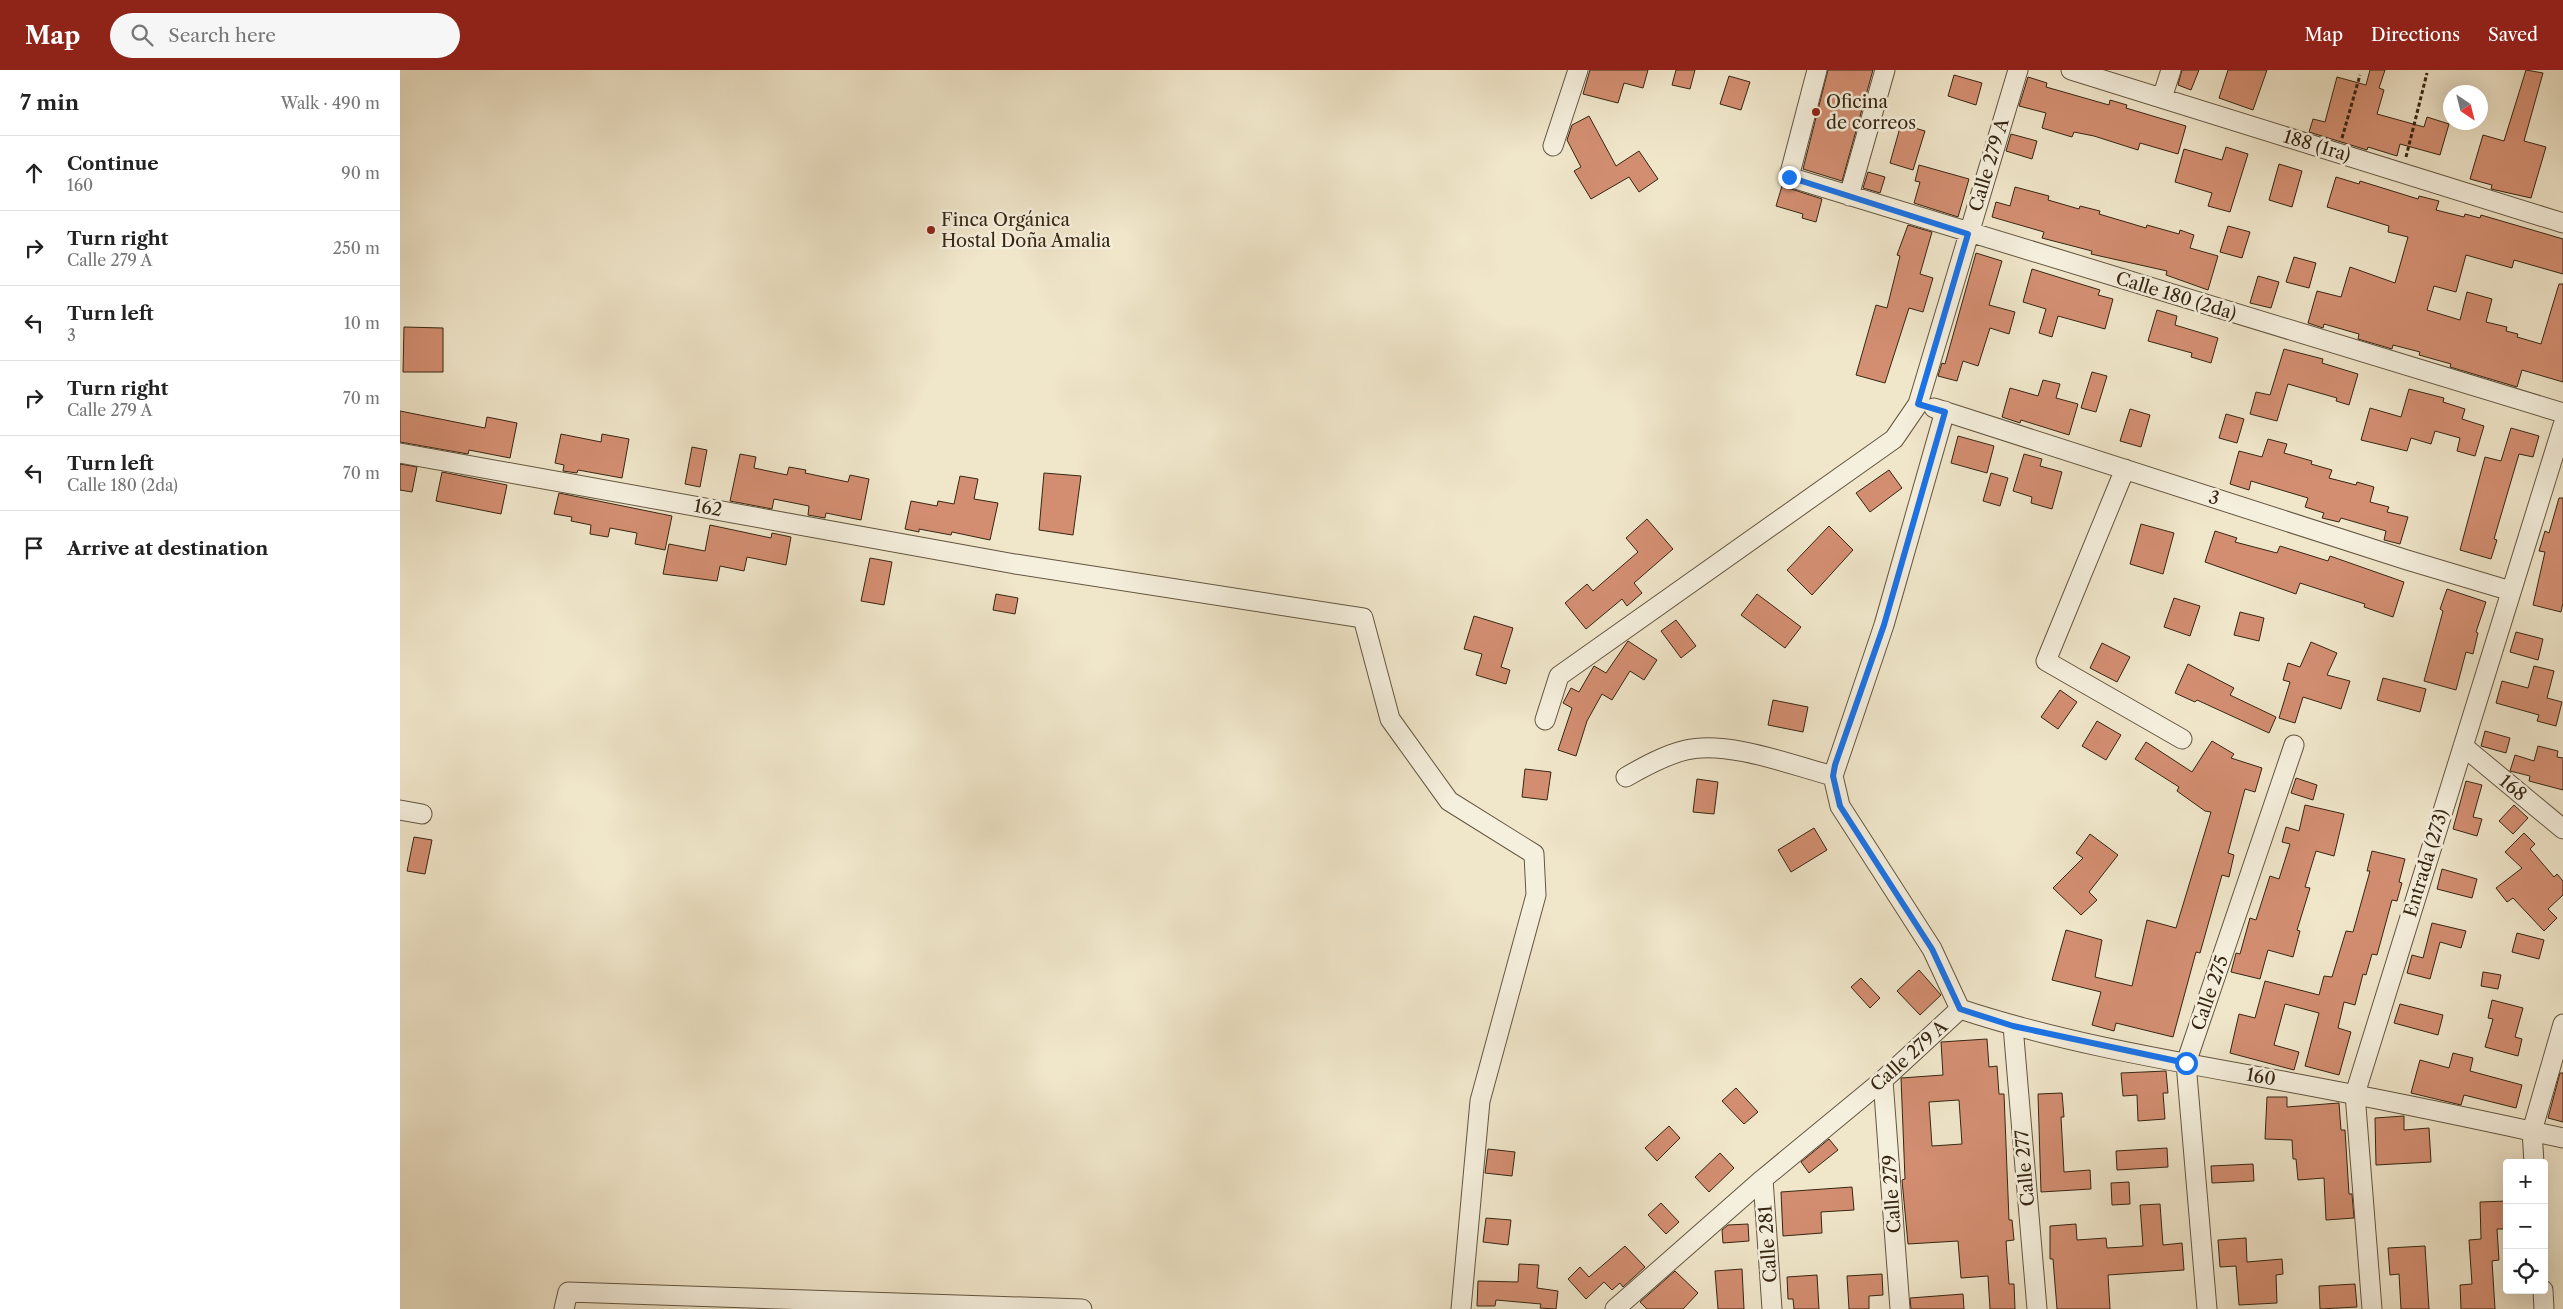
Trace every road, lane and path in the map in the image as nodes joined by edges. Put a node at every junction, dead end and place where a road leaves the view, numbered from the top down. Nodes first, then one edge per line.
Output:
1 (1578, 70) edge
2 (1817, 70) edge
3 (1884, 70) edge
4 (2018, 70) edge
5 (2071, 70) edge
6 (2171, 70) edge
7 (2427, 73) dead end
8 (2360, 75) dead end
9 (2162, 98) junction
10 (1553, 146) dead end
11 (2338, 153) junction
12 (2402, 172) junction
13 (1849, 196) junction
14 (2563, 223) edge
15 (1968, 234) junction
16 (1918, 404) junction
17 (1945, 412) junction
18 (2563, 413) edge
19 (2563, 426) edge
20 (400, 453) edge
21 (2125, 469) junction
22 (2511, 591) junction
23 (1546, 720) dead end
24 (2182, 739) dead end
25 (2294, 745) dead end
26 (2463, 746) junction
27 (1833, 776) junction
28 (1626, 777) dead end
29 (400, 810) edge
30 (422, 814) dead end
31 (2563, 830) edge
32 (1960, 1009) junction
33 (2563, 1024) edge
34 (2013, 1026) junction
35 (2186, 1063) junction
36 (1883, 1080) junction
37 (2354, 1094) junction
38 (2532, 1131) junction
39 (2563, 1138) edge
40 (2534, 1159) edge
41 (1763, 1179) junction
42 (2543, 1294) edge
43 (566, 1300) edge
44 (1082, 1309) edge
45 (1461, 1309) edge
46 (1615, 1309) edge
47 (1772, 1309) edge
48 (1900, 1309) edge
49 (2037, 1309) edge
50 (2207, 1309) edge
51 (2372, 1309) edge
52 (2544, 1309) edge

1 - 10 street
2 - 13 street, Calle 180 (2da)
3 - 13 street
4 - 15 street, Calle 279 A
5 - 9 street, 188 (1ra)
6 - 9 street
7 - 12 path
8 - 11 path
9 - 11 street, 188 (1ra)
11 - 12 street, 188 (1ra)
12 - 14 street, 188 (1ra)
13 - 15 street, Calle 180 (2da)
15 - 16 street, Calle 279 A
15 - 18 street, Calle 180 (2da)
16 - 17 street, 3
16 - 23 street, Calle 279 A
17 - 21 street, 3
17 - 27 street
19 - 22 street, Entrada (273)
20 - 45 street, 162
21 - 22 street, 3
21 - 24 street
22 - 26 street, Entrada (273)
25 - 35 street, Calle 275
26 - 31 street, 168
26 - 37 street, Entrada (273)
27 - 28 street
27 - 32 street, Calle 279 A
29 - 30 street
32 - 34 street, 160
32 - 36 street, Calle 279 A
33 - 38 street
34 - 35 street, 160
34 - 49 street, Calle 277
35 - 37 street, 160
35 - 50 street, Calle 275
36 - 41 street, Calle 279 A
36 - 48 street, Calle 279
37 - 38 street, 160
37 - 51 street, Entrada (273)
38 - 39 street, 160
38 - 40 street
41 - 46 street, Calle 279 A
41 - 47 street, Calle 281
42 - 52 street
43 - 44 street

